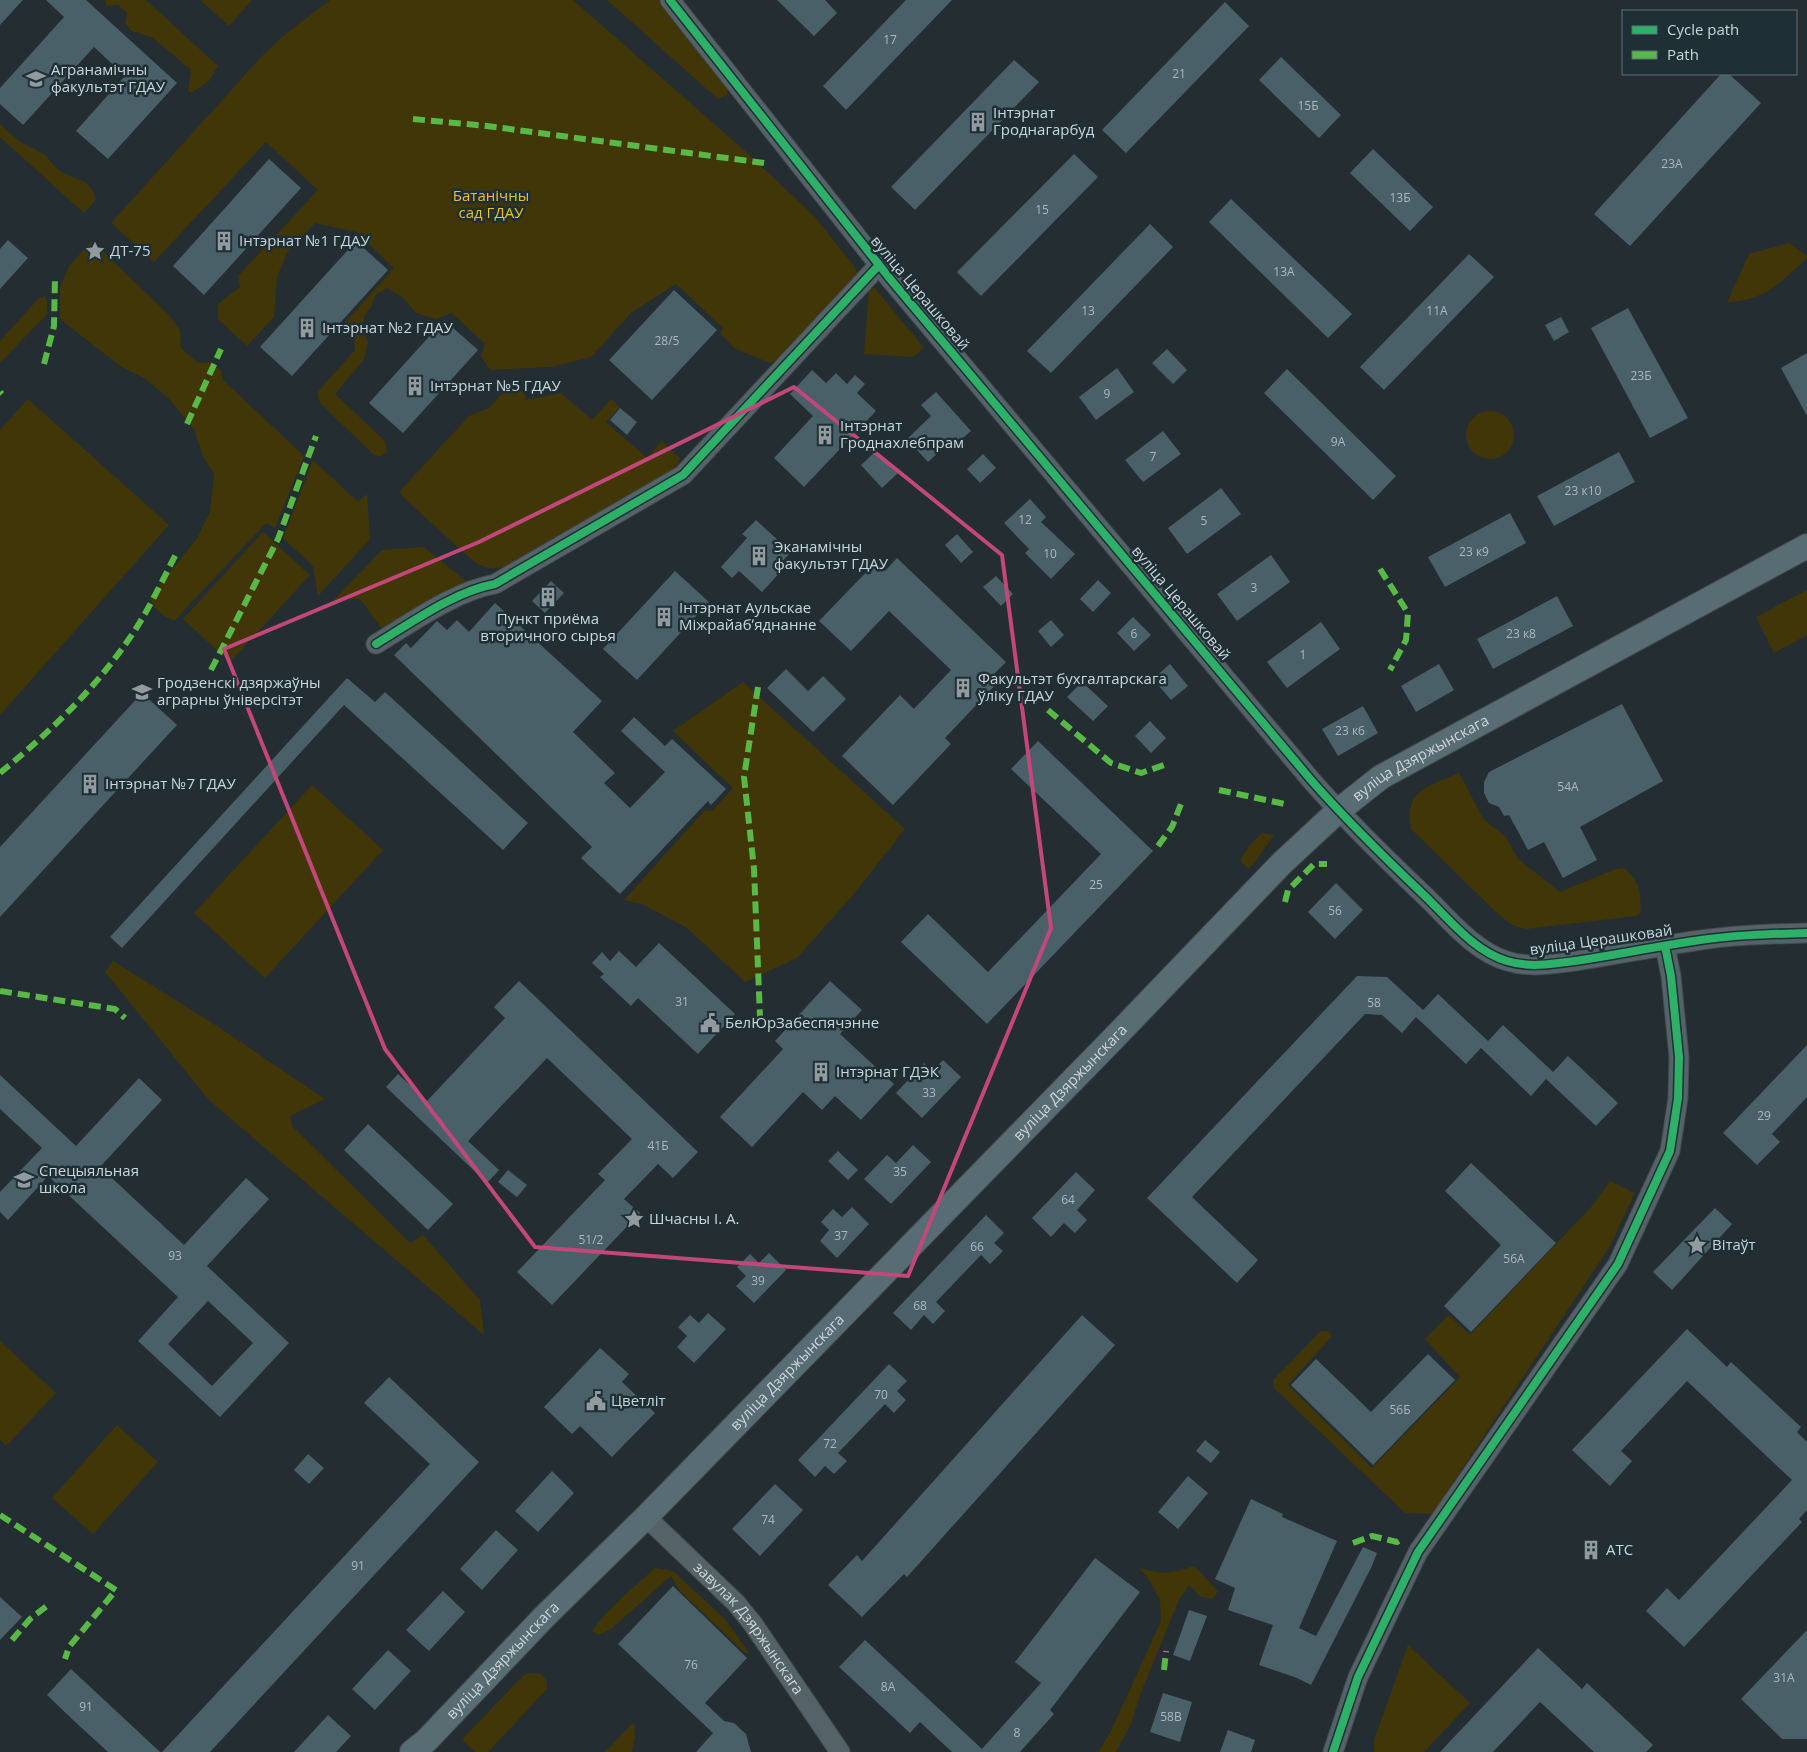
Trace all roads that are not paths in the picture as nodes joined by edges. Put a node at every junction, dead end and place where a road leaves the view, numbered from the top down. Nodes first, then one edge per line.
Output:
1 (670, 0) edge
2 (879, 265) junction
3 (1807, 546) edge
4 (376, 644) dead end
5 (1338, 811) junction
6 (1807, 933) edge
7 (1665, 946) junction
8 (646, 1517) junction
9 (418, 1748) edge
10 (840, 1752) edge
11 (1333, 1752) edge

1 - 2 street, вуліца Церашковай
2 - 4 street
2 - 5 street, вуліца Церашковай
3 - 5 main road, вуліца Дзяржынскага
5 - 7 street, вуліца Церашковай
5 - 8 main road, вуліца Дзяржынскага
6 - 7 street, вуліца Церашковай
7 - 11 street
8 - 9 main road, вуліца Дзяржынскага
8 - 10 street, завулак Дзяржынскага

